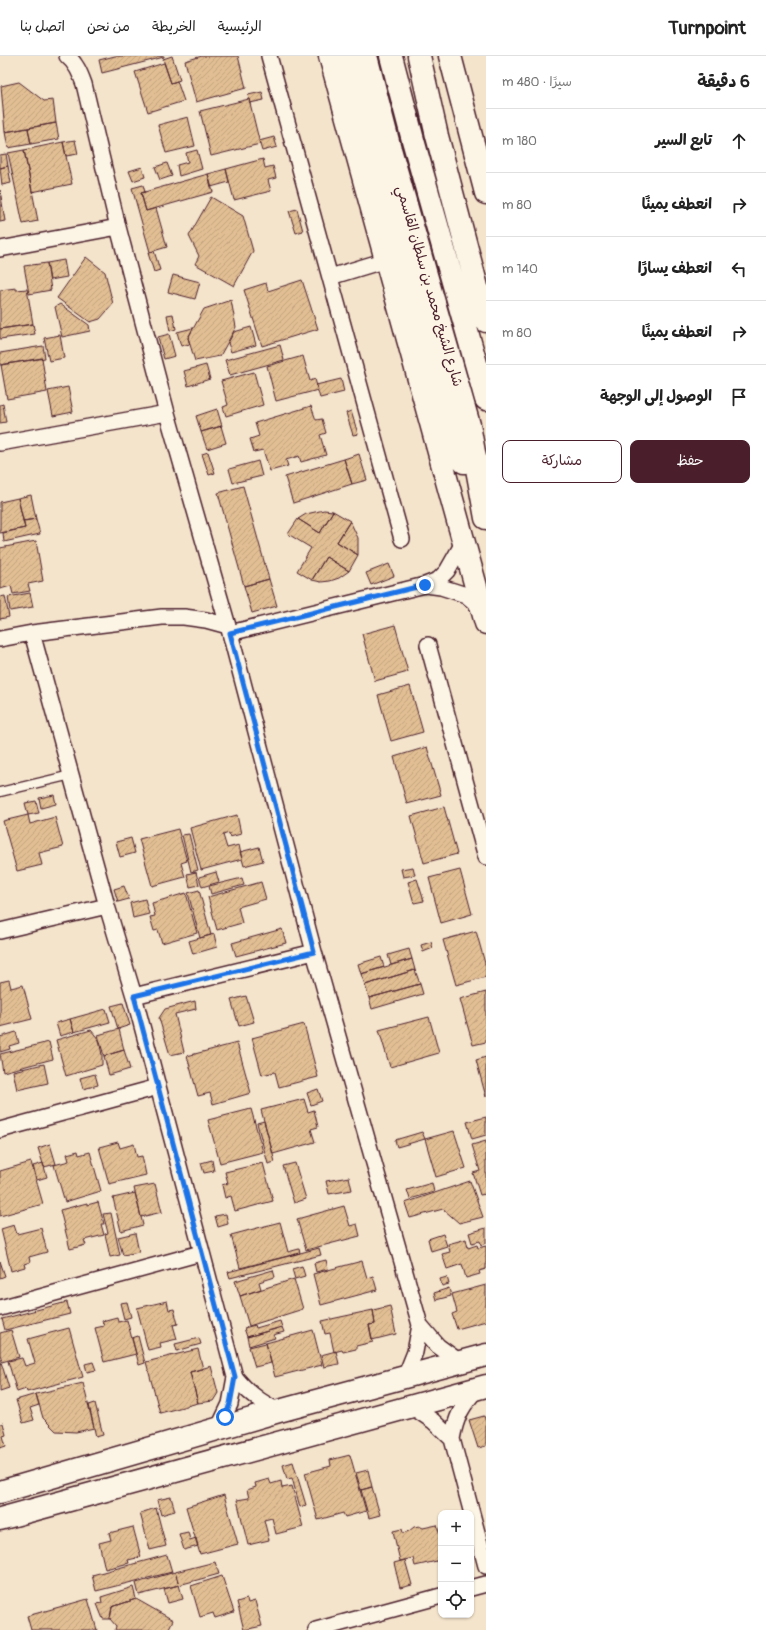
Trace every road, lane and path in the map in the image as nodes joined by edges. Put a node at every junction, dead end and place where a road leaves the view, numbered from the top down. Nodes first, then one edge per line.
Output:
1 (66, 56) edge
2 (269, 56) edge
3 (330, 56) edge
4 (348, 56) edge
5 (366, 56) edge
6 (391, 56) edge
7 (450, 56) edge
8 (419, 60) edge
9 (458, 90) junction
10 (486, 193) edge
11 (394, 224) junction
12 (118, 227) junction
13 (0, 249) edge
14 (386, 260) junction
15 (330, 277) junction
16 (486, 321) edge
17 (486, 399) edge
18 (167, 412) junction
19 (0, 443) edge
20 (485, 515) edge
21 (402, 539) dead end
22 (463, 543) junction
23 (425, 585) junction
24 (484, 616) edge
25 (229, 629) junction
26 (32, 633) junction
27 (0, 639) edge
28 (428, 645) dead end
29 (71, 775) junction
30 (0, 792) edge
31 (486, 857) edge
32 (107, 906) junction
33 (0, 931) edge
34 (314, 952) junction
35 (134, 996) junction
36 (158, 1087) junction
37 (0, 1130) edge
38 (201, 1253) junction
39 (0, 1308) edge
40 (420, 1325) junction
41 (486, 1355) edge
42 (460, 1362) junction
43 (235, 1377) junction
44 (405, 1377) junction
45 (482, 1388) edge
46 (411, 1406) junction
47 (279, 1412) junction
48 (218, 1429) junction
49 (452, 1439) junction
50 (0, 1492) edge
51 (0, 1519) edge
52 (486, 1566) edge
53 (486, 1584) edge
54 (474, 1587) edge
55 (438, 1597) edge
56 (316, 1630) edge

1 - 12 street
2 - 15 street
3 - 14 street
4 - 11 street
5 - 20 street, شارع الشيخ محمد بن سلطان القاسمي
6 - 17 street, شارع الشيخ محمد بن سلطان القاسمي
7 - 9 street
8 - 9 street
8 - 16 street
9 - 10 street
11 - 14 street
11 - 20 street
12 - 13 street
12 - 18 street
14 - 15 street
14 - 22 street
15 - 21 street
18 - 19 street
18 - 25 street
22 - 23 street
22 - 24 street
23 - 24 street
23 - 25 street
25 - 26 street
25 - 34 street
26 - 27 street
26 - 29 street
28 - 31 street
29 - 30 lane
29 - 32 street
32 - 33 street
32 - 35 street
34 - 35 street
34 - 40 street
35 - 36 street
36 - 37 street
36 - 38 street
38 - 39 street
38 - 43 street
40 - 42 street
40 - 44 street
41 - 42 street
42 - 44 street
43 - 47 street
43 - 48 street
44 - 47 street
45 - 46 street
45 - 49 street
46 - 49 street
46 - 51 street
47 - 48 street
48 - 50 street
49 - 52 street
53 - 54 street
55 - 56 street

